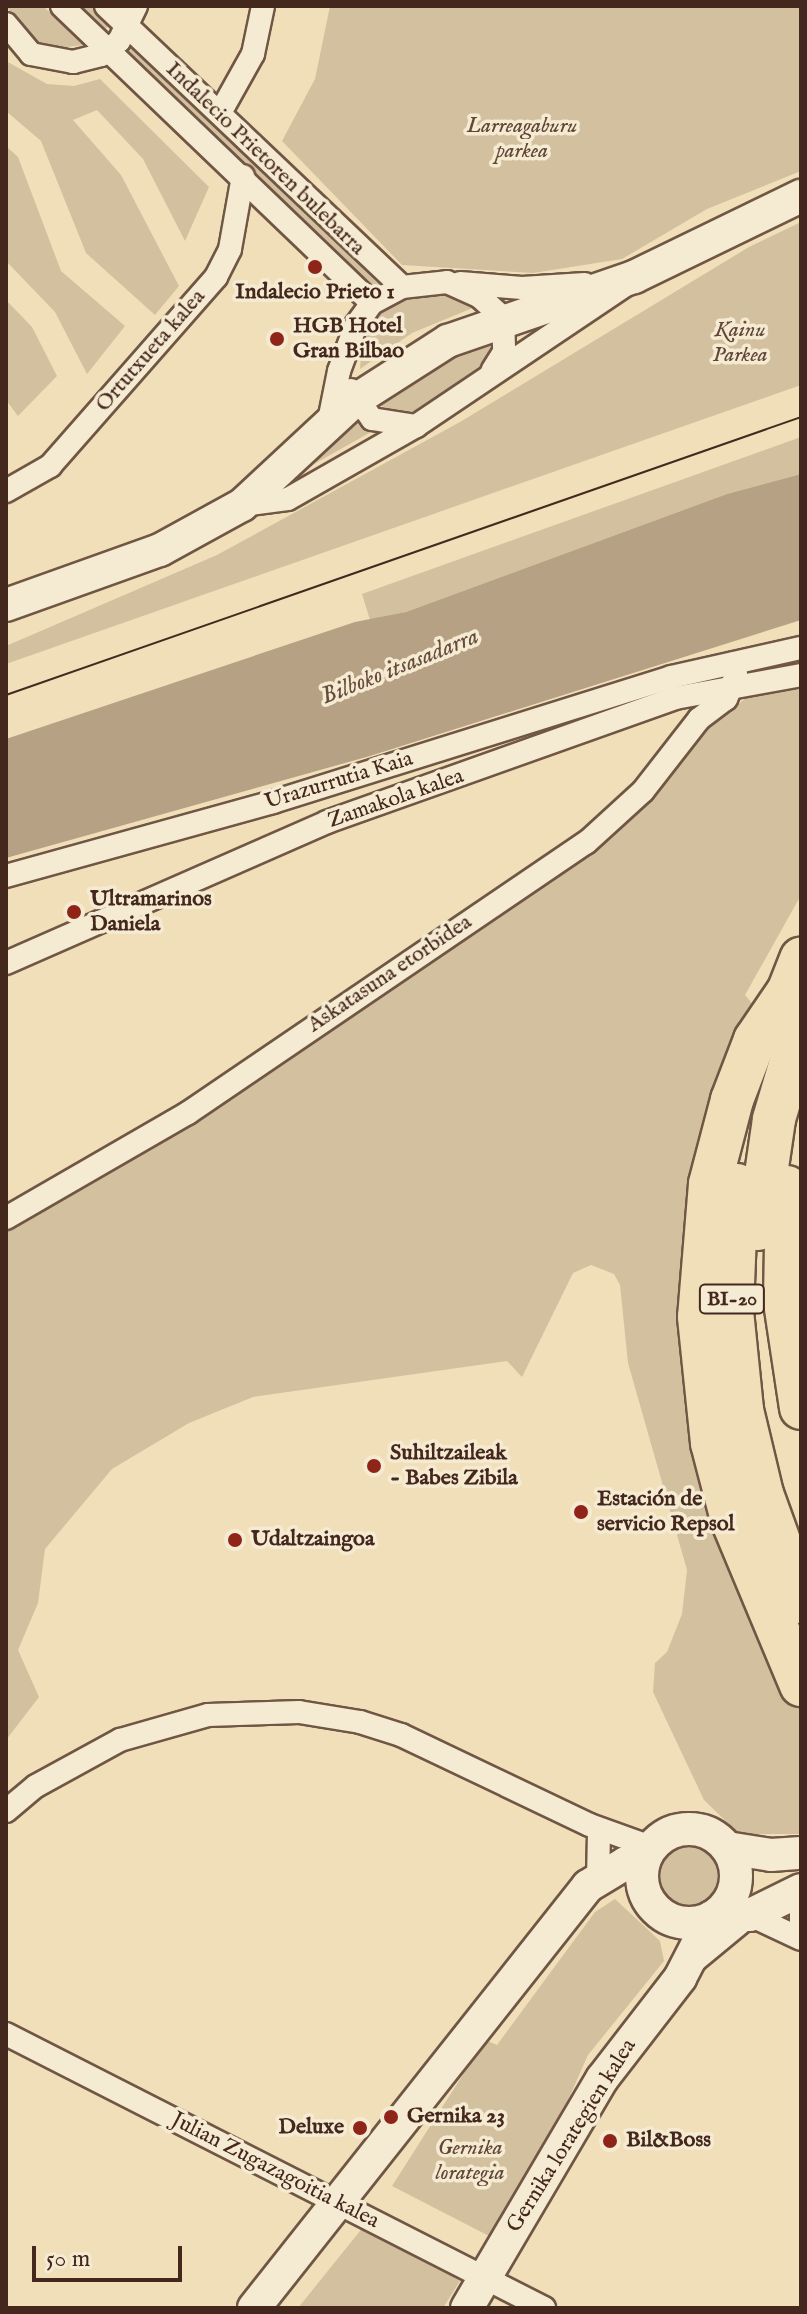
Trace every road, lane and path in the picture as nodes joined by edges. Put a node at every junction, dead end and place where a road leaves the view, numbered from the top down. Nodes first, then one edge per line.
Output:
1 (62, 6) edge
2 (106, 6) edge
3 (136, 6) edge
4 (263, 6) edge
5 (6, 24) edge
6 (129, 29) junction
7 (107, 49) junction
8 (220, 113) junction
9 (243, 176) junction
10 (801, 196) edge
11 (634, 277) junction
12 (447, 282) junction
13 (402, 287) junction
14 (372, 303) junction
15 (503, 318) junction
16 (348, 345) junction
17 (491, 372) junction
18 (354, 401) junction
19 (328, 426) junction
20 (416, 426) junction
21 (6, 491) edge
22 (242, 505) junction
23 (6, 605) edge
24 (795, 649) edge
25 (733, 674) junction
26 (800, 675) edge
27 (671, 677) joint
28 (6, 876) edge
29 (6, 963) edge
30 (796, 993) edge
31 (801, 1081) edge
32 (6, 1218) edge
33 (801, 1408) edge
34 (801, 1533) edge
35 (801, 1602) edge
36 (797, 1670) edge
37 (6, 1811) edge
38 (594, 1829) junction
39 (727, 1848) junction
40 (801, 1853) edge
41 (640, 1859) junction
42 (598, 1880) junction
43 (801, 1890) edge
44 (801, 1903) edge
45 (750, 1915) junction
46 (713, 1917) junction
47 (801, 1931) edge
48 (801, 1939) edge
49 (685, 1968) junction
50 (6, 2034) edge
51 (338, 2203) junction
52 (485, 2276) junction
53 (254, 2308) edge
54 (467, 2308) edge
55 (544, 2308) edge

1 - 7 street, Indalecio Prietoren bulebarra
2 - 6 street, Indalecio Prietoren bulebarra
3 - 6 street
4 - 8 street
5 - 7 street
6 - 7 street
6 - 8 street, Indalecio Prietoren bulebarra
7 - 9 street, Indalecio Prietoren bulebarra
8 - 13 street, Indalecio Prietoren bulebarra
9 - 14 street, Indalecio Prietoren bulebarra
9 - 21 street, Ortutxueta kalea
10 - 11 main road
11 - 12 street
11 - 15 main road
11 - 17 street
12 - 13 street
12 - 15 street
13 - 14 street
14 - 16 street
15 - 17 street
15 - 18 main road
16 - 18 street
16 - 19 street
17 - 20 street
18 - 19 main road
18 - 20 street
19 - 22 main road
20 - 22 street
22 - 23 main road
24 - 25 street, Zamakola kalea
24 - 26 street, Zamakola kalea
25 - 26 street, Zamakola kalea
25 - 27 street, Zamakola kalea
25 - 29 street, Zamakola kalea
25 - 32 street, Askatasuna etorbidea
27 - 28 street, Urazurrutia Kaia
30 - 34 highway, BI-20
30 - 35 highway, BI-20
30 - 36 highway
31 - 33 highway
37 - 38 street
38 - 41 street
38 - 42 street
39 - 40 main road
39 - 41 main road
39 - 46 main road
41 - 42 main road
41 - 46 main road
42 - 51 main road
43 - 45 main road
44 - 47 street
45 - 46 main road
45 - 48 street
45 - 49 street, Gernika lorategien kalea
46 - 49 main road, Gernika lorategien kalea
49 - 52 main road, Gernika lorategien kalea
50 - 51 street, Julian Zugazagoitia kalea
51 - 52 street, Julian Zugazagoitia kalea
51 - 53 main road
52 - 54 main road, Gernika lorategien kalea
52 - 55 street, Julian Zugazagoitia kalea

